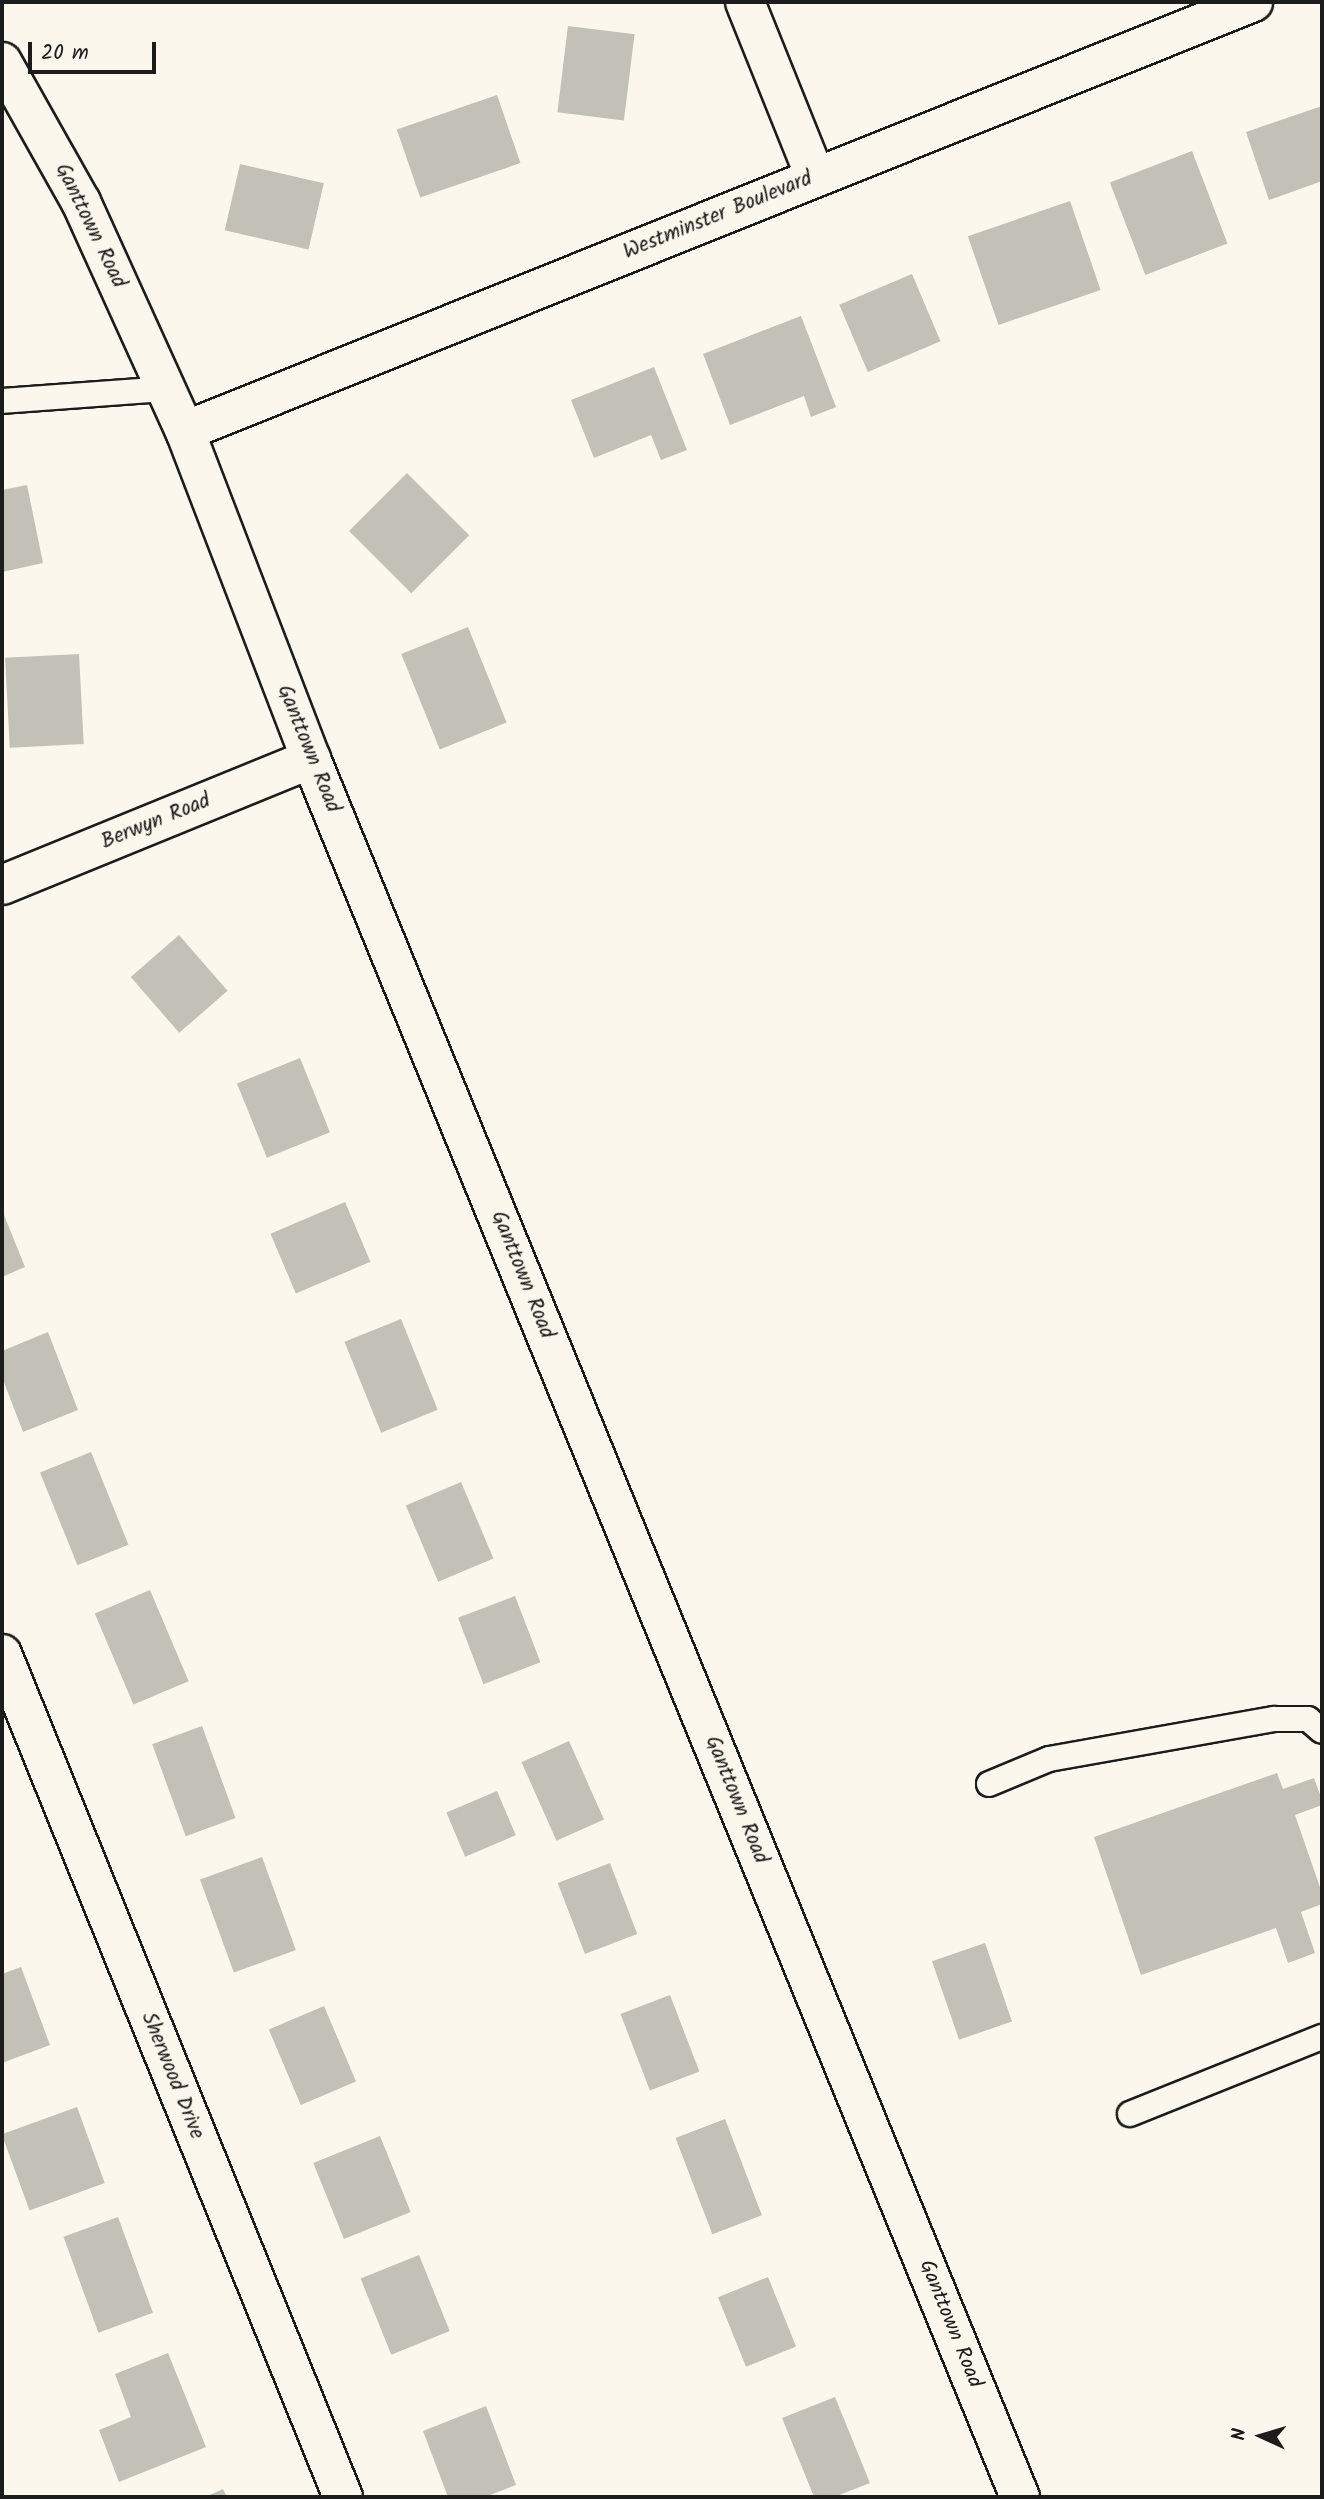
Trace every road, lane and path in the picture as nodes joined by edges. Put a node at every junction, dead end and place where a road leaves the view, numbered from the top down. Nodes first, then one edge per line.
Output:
1 (745, 2) edge
2 (1253, 2) edge
3 (2, 62) edge
4 (815, 176) junction
5 (166, 389) junction
6 (2, 401) edge
7 (185, 431) junction
8 (311, 759) junction
9 (2, 885) edge
10 (2, 1654) edge
11 (1322, 1731) edge
12 (989, 1784) dead end
13 (1322, 2037) edge
14 (1130, 2114) dead end
15 (343, 2497) edge
16 (1020, 2497) edge

1 - 4 street
2 - 4 street, Westminster Boulevard
3 - 5 street, Ganttown Road
4 - 7 street, Westminster Boulevard
5 - 6 lane
5 - 7 street, Ganttown Road
7 - 8 street, Ganttown Road
8 - 9 street, Berwyn Road
8 - 16 street, Ganttown Road
10 - 15 street, Sherwood Drive
11 - 12 lane
13 - 14 lane

